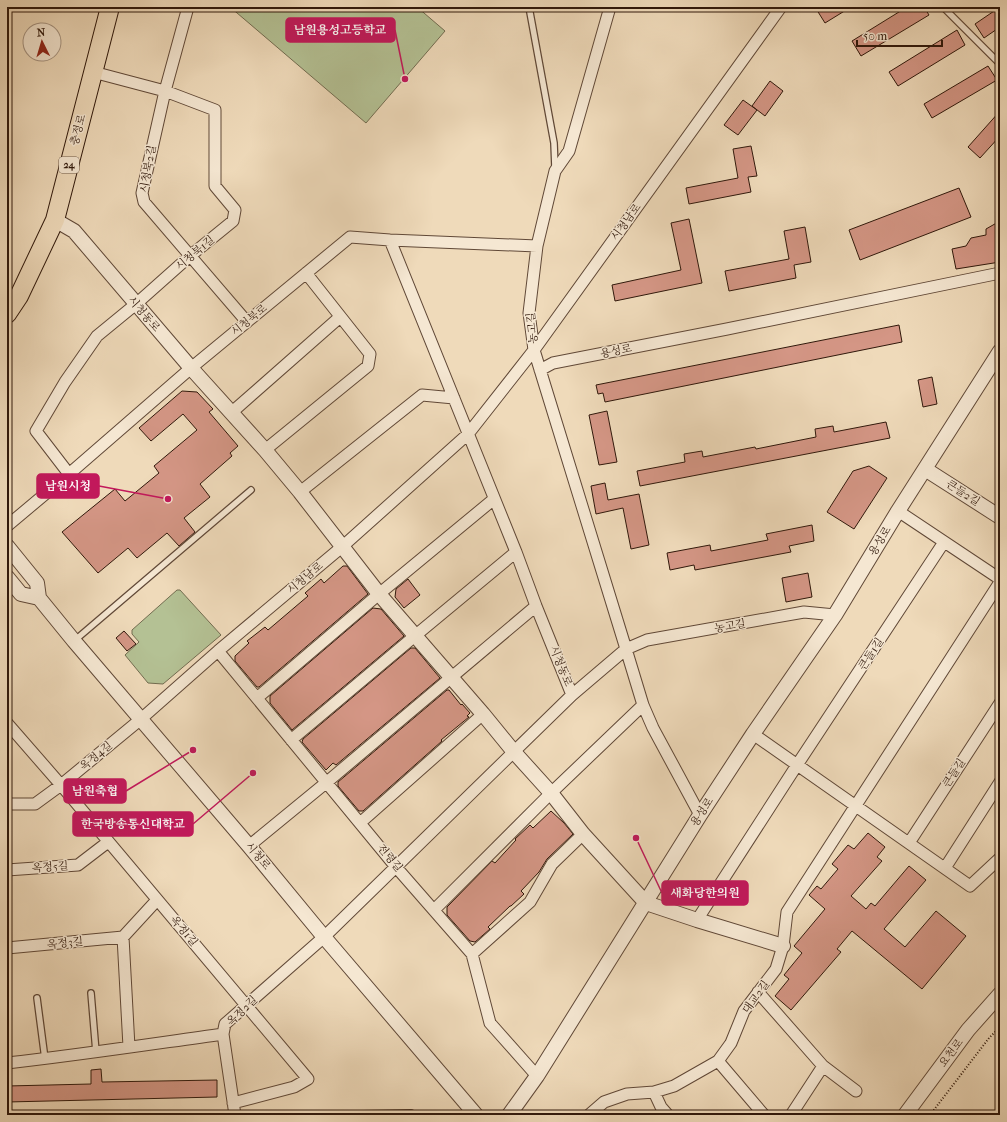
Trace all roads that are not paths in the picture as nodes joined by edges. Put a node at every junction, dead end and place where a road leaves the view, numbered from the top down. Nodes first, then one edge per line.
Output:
1 (110, 7) edge
2 (188, 7) edge
3 (529, 7) edge
4 (610, 7) edge
5 (781, 7) edge
6 (943, 7) edge
7 (1000, 64) edge
8 (93, 72) junction
9 (165, 91) junction
10 (555, 171) junction
11 (55, 220) junction
12 (390, 240) junction
13 (537, 246) junction
14 (190, 256) junction
15 (306, 273) junction
16 (1000, 273) edge
17 (136, 304) junction
18 (7, 314) edge
19 (340, 317) junction
20 (247, 322) junction
21 (534, 350) junction
22 (1000, 351) edge
23 (191, 368) junction
24 (540, 370) junction
25 (454, 398) junction
26 (231, 412) junction
27 (468, 434) junction
28 (265, 450) junction
29 (925, 469) junction
30 (69, 474) junction
31 (251, 490) dead end
32 (300, 492) junction
33 (494, 499) junction
34 (898, 511) junction
35 (1000, 517) edge
36 (7, 526) edge
37 (944, 542) junction
38 (7, 546) edge
39 (343, 546) junction
40 (516, 552) junction
41 (7, 577) edge
42 (1000, 581) edge
43 (379, 594) junction
44 (40, 598) junction
45 (536, 606) junction
46 (835, 615) junction
47 (416, 635) junction
48 (74, 641) junction
49 (626, 649) junction
50 (218, 651) junction
51 (452, 677) junction
52 (572, 695) junction
53 (257, 698) junction
54 (1000, 703) edge
55 (643, 705) junction
56 (483, 714) junction
57 (141, 720) junction
58 (7, 723) edge
59 (753, 734) junction
60 (291, 740) junction
61 (514, 752) junction
62 (797, 766) junction
63 (327, 782) junction
64 (1000, 782) edge
65 (61, 785) junction
66 (551, 793) junction
67 (7, 804) edge
68 (855, 806) junction
69 (700, 815) junction
70 (360, 823) junction
71 (583, 834) junction
72 (108, 842) junction
73 (909, 843) junction
74 (249, 846) junction
75 (1000, 858) edge
76 (396, 867) junction
77 (945, 868) junction
78 (7, 870) edge
79 (157, 900) junction
80 (646, 902) junction
81 (434, 910) junction
82 (697, 920) junction
83 (123, 937) junction
84 (324, 937) junction
85 (782, 946) junction
86 (7, 948) edge
87 (472, 954) junction
88 (758, 992) junction
89 (91, 993) dead end
90 (1000, 994) edge
91 (37, 998) dead end
92 (246, 1005) junction
93 (223, 1034) junction
94 (128, 1047) junction
95 (96, 1053) junction
96 (45, 1059) junction
97 (718, 1061) junction
98 (7, 1063) edge
99 (822, 1066) junction
100 (537, 1076) junction
101 (856, 1091) dead end
102 (654, 1092) junction
103 (233, 1103) junction
104 (235, 1115) edge
105 (342, 1115) edge
106 (411, 1115) edge
107 (476, 1115) edge
108 (509, 1115) edge
109 (589, 1115) edge
110 (668, 1115) edge
111 (764, 1115) edge
112 (791, 1115) edge
113 (904, 1115) edge

1 - 8 main road, 충정로 / 24
2 - 9 street, 시청북2길
3 - 10 lane
4 - 10 street, 농고길
5 - 21 street, 시청남로
6 - 7 lane
8 - 9 street, 시청북1길
8 - 11 main road, 충정로 / 24
9 - 14 street, 시청북2길
9 - 14 street, 시청북1길
10 - 13 street, 농고길
11 - 17 street, 시청동로
11 - 18 main road, 충정로 / 24
12 - 13 street, 시청북로
12 - 15 street, 시청북로
12 - 25 street
13 - 21 street, 농고길
14 - 17 street, 시청북1길
14 - 20 street, 시청북2길
15 - 19 street
15 - 20 street, 시청북로
16 - 24 street, 용성로
17 - 23 street, 시청동로
17 - 30 street, 시청북1길
19 - 26 street
19 - 28 street
20 - 23 street, 시청북로
21 - 24 street, 농고길
21 - 27 street, 시청남로
22 - 29 street, 용성로
23 - 26 street, 시청동로
23 - 30 street, 시청북로
24 - 49 street, 농고길
25 - 27 street
25 - 32 street
26 - 28 street, 시청동로
27 - 33 street, 시청동로
27 - 39 street, 시청남로
28 - 32 street, 시청동로
29 - 34 street, 용성로
29 - 35 street, 큰들2길
30 - 36 street, 시청북로
31 - 48 lane
32 - 39 street, 시청동로
33 - 40 street, 시청동로
33 - 43 street
34 - 37 street
34 - 46 street, 용성로
37 - 42 street
37 - 62 street, 큰들1길
38 - 44 street, 시청로
39 - 43 street, 시청동로
39 - 50 street, 시청남로
40 - 45 street, 시청동로
40 - 47 street
41 - 44 street
42 - 68 street
43 - 47 street, 시청동로
43 - 53 street
44 - 48 street, 시청로
45 - 51 street
45 - 52 street, 시청동로
46 - 49 street, 농고길
46 - 59 street, 용성로
47 - 51 street, 시청동로
47 - 60 street
48 - 57 street, 시청로
49 - 52 street
49 - 55 street, 농고길
50 - 53 street, 전령길
50 - 57 street, 시청남로
51 - 56 street, 시청동로
51 - 63 street
52 - 61 street, 시청동로
53 - 60 street, 전령길
54 - 73 street, 큰들길
55 - 66 street
55 - 69 street, 농고길
56 - 61 street, 시청동로
56 - 70 street
57 - 65 street, 옥정4길
57 - 74 street, 시청로
58 - 65 street, 옥정1길
59 - 62 street
59 - 69 street, 용성로
60 - 63 street, 전령길
61 - 66 street, 시청동로
61 - 76 street, 시청동로
62 - 68 street
62 - 82 street, 큰들1길
63 - 70 street, 전령길
63 - 74 street
64 - 77 street
65 - 67 street, 옥정4길
65 - 72 street, 옥정1길
66 - 71 street, 시청동로
66 - 81 street
68 - 73 street
68 - 85 street, 대교2길
69 - 80 street, 용성로
70 - 76 street, 전령길
71 - 80 street, 시청동로
71 - 87 street
72 - 78 street, 옥정5길
72 - 79 street, 옥정1길
73 - 77 street
74 - 84 street, 시청로
75 - 77 street
76 - 81 street, 전령길
76 - 84 street, 옥정2길
79 - 83 street
79 - 92 street, 옥정1길
80 - 82 street
80 - 100 street, 용성로
81 - 87 street, 전령길
82 - 85 street
83 - 86 street, 옥정3길
83 - 94 street
84 - 92 street, 옥정2길
84 - 107 street, 시청로
85 - 88 street, 대교2길
87 - 100 street, 전령길
88 - 97 street, 대교2길
88 - 99 street
89 - 95 lane
90 - 113 street, 요천로
91 - 96 lane
92 - 93 street, 옥정2길
92 - 103 street, 옥정1길
93 - 94 street, 옥정2길
93 - 103 street
94 - 95 street, 옥정2길
95 - 96 street, 옥정2길
96 - 98 street, 옥정2길
97 - 102 street, 대교2길
97 - 111 street
99 - 101 street
99 - 112 street
100 - 108 street, 용성로
102 - 109 street, 대교2길
102 - 110 street
103 - 104 street
105 - 106 lane

